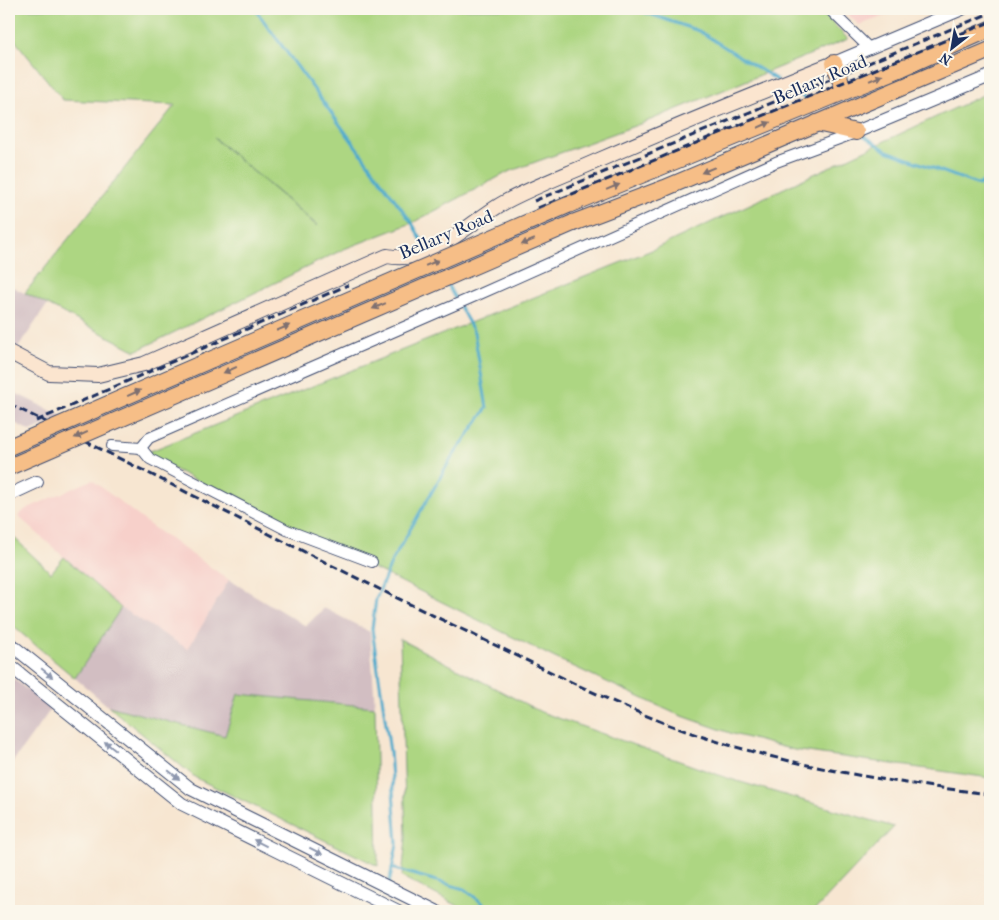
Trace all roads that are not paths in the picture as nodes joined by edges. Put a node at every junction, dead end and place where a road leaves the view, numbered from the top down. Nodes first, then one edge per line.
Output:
1 (829, 9) edge
2 (962, 9) edge
3 (990, 29) edge
4 (868, 48) junction
5 (990, 50) edge
6 (834, 63) junction
7 (990, 76) edge
8 (844, 90) junction
9 (828, 118) junction
10 (858, 131) junction
11 (9, 352) edge
12 (112, 446) dead end
13 (9, 447) edge
14 (141, 448) junction
15 (9, 467) edge
16 (37, 482) dead end
17 (9, 495) edge
18 (372, 562) dead end
19 (9, 643) edge
20 (9, 665) edge
21 (398, 911) edge
22 (436, 911) edge

1 - 4 street
2 - 4 street
8 -> 3 highway, Bellary Road
4 - 6 street
5 - 9 highway
6 - 8 highway
6 - 11 main road
7 - 10 street
13 -> 8 highway, Bellary Road, bridge
9 - 10 highway
9 -> 15 highway, bridge
10 - 14 street
12 - 14 street
14 - 18 street
16 - 17 street
19 -> 22 street
21 -> 20 street

